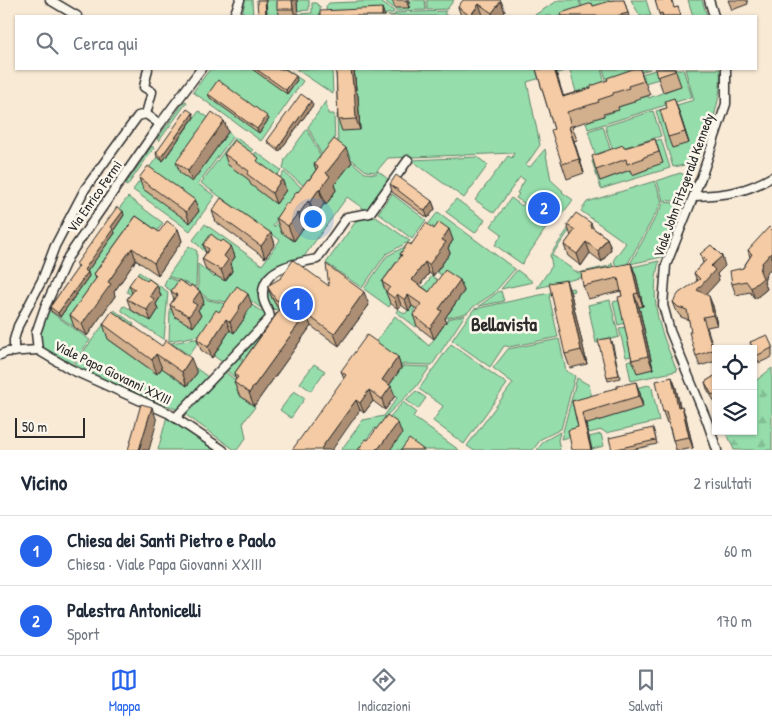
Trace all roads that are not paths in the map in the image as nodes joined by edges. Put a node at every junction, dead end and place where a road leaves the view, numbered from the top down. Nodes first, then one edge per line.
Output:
1 (50, 0) edge
2 (240, 0) edge
3 (709, 0) edge
4 (75, 15) edge
5 (234, 15) edge
6 (714, 15) edge
7 (148, 70) edge
8 (200, 70) edge
9 (726, 70) edge
10 (146, 114) junction
11 (160, 124) junction
12 (408, 160) dead end
13 (772, 177) edge
14 (694, 196) junction
15 (38, 350) junction
16 (14, 352) junction
17 (0, 355) edge
18 (176, 417) junction
19 (223, 450) edge
20 (717, 450) edge

1 - 4 street
2 - 5 street
3 - 6 street
7 - 10 street
8 - 11 street, Via Enrico Fermi
9 - 14 street, Viale John Fitzgerald Kennedy
10 - 11 street
10 - 16 street
11 - 15 street, Via Enrico Fermi
12 - 18 street, Viale Papa Giovanni XXIII
13 - 14 street
14 - 20 street, Viale John Fitzgerald Kennedy
15 - 16 street
15 - 18 street, Viale Papa Giovanni XXIII
16 - 17 street
18 - 19 street, Viale Papa Giovanni XXIII

